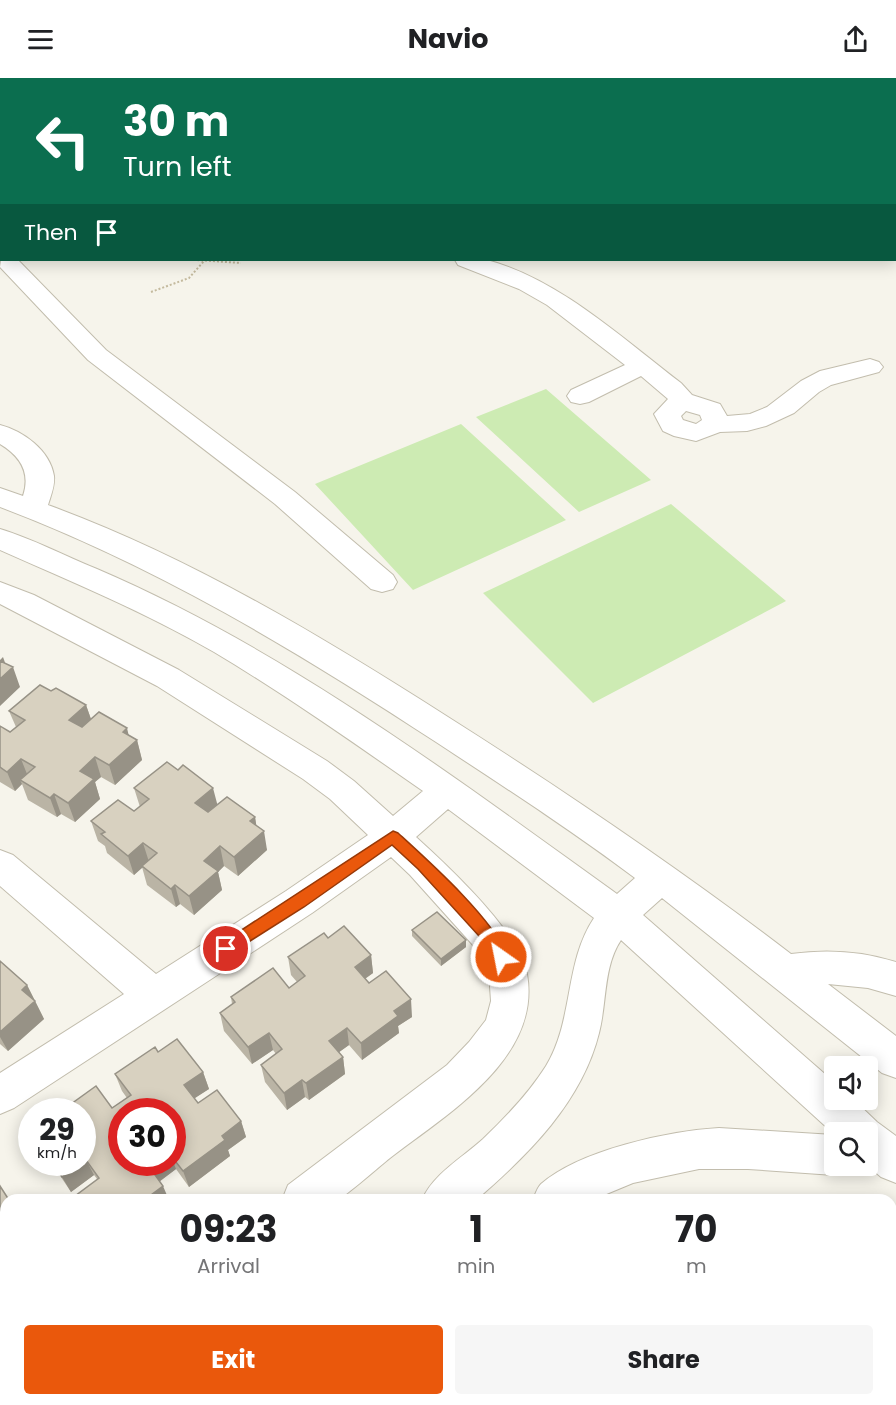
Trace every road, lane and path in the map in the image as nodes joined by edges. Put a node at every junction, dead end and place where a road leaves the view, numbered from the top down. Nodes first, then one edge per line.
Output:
1 (7, 261) edge
2 (204, 261) edge
3 (217, 261) edge
4 (469, 261) edge
5 (241, 263) dead end
6 (151, 292) dead end
7 (642, 366) junction
8 (870, 367) dead end
9 (580, 396) dead end
10 (0, 433) edge
11 (0, 497) edge
12 (33, 509) junction
13 (0, 539) edge
14 (382, 582) dead end
15 (0, 592) edge
16 (447, 790) junction
17 (393, 837) junction
18 (0, 865) edge
19 (661, 877) junction
20 (619, 916) junction
21 (784, 972) junction
22 (896, 978) edge
23 (153, 995) junction
24 (896, 1060) edge
25 (0, 1095) edge
26 (845, 1122) edge
27 (824, 1154) edge
28 (311, 1194) edge
29 (450, 1194) edge
30 (565, 1194) edge

1 - 14 street
2 - 6 path
3 - 5 path
4 - 7 street
7 - 8 street
7 - 9 street
10 - 12 street
11 - 12 street
12 - 19 street
13 - 16 street
15 - 17 street
16 - 17 street
16 - 20 street
17 - 23 street
17 - 28 street
18 - 23 street
19 - 20 street
19 - 21 street
20 - 26 street
20 - 29 street
21 - 22 street
21 - 24 street
23 - 25 street
27 - 30 street

